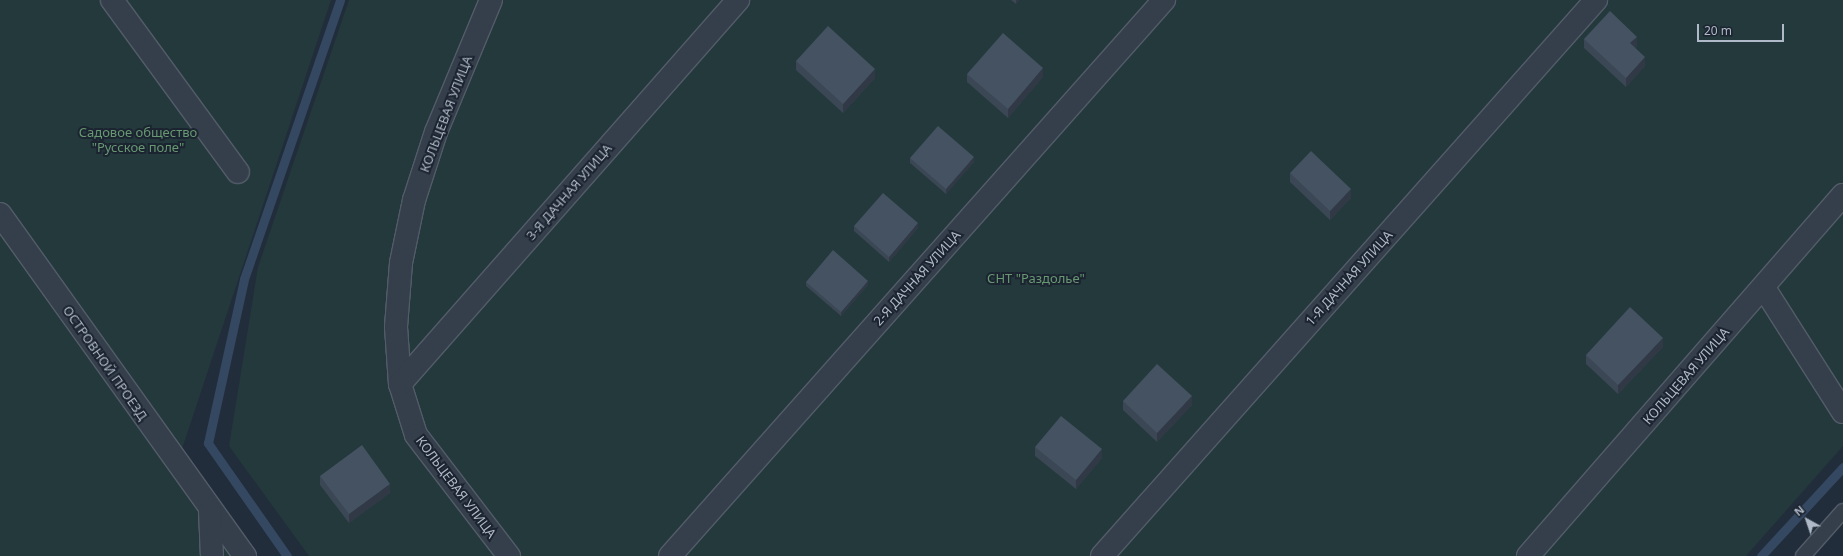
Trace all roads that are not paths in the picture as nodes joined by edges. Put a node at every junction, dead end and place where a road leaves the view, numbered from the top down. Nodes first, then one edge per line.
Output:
1 (112, 0) edge
2 (491, 0) edge
3 (738, 0) edge
4 (1164, 0) edge
5 (1596, 0) edge
6 (238, 172) dead end
7 (1843, 195) edge
8 (0, 214) edge
9 (1764, 288) junction
10 (400, 384) junction
11 (1843, 412) edge
12 (210, 511) junction
13 (1843, 511) edge
14 (212, 556) edge
15 (245, 556) edge
16 (509, 556) edge
17 (670, 556) edge
18 (1102, 556) edge
19 (1528, 556) edge
20 (1803, 556) edge

1 - 6 street
2 - 10 street, КОЛЬЦЕВАЯ УЛИЦА
3 - 10 street, 3-Я ДАЧНАЯ УЛИЦА
4 - 17 street, 2-Я ДАЧНАЯ УЛИЦА
5 - 18 street, 1-Я ДАЧНАЯ УЛИЦА
7 - 9 street, КОЛЬЦЕВАЯ УЛИЦА
8 - 12 street, ОСТРОВНОЙ ПРОЕЗД
9 - 11 street
9 - 19 street, КОЛЬЦЕВАЯ УЛИЦА
10 - 16 street, КОЛЬЦЕВАЯ УЛИЦА
12 - 14 street
12 - 15 street, ОСТРОВНОЙ ПРОЕЗД
13 - 20 lane

